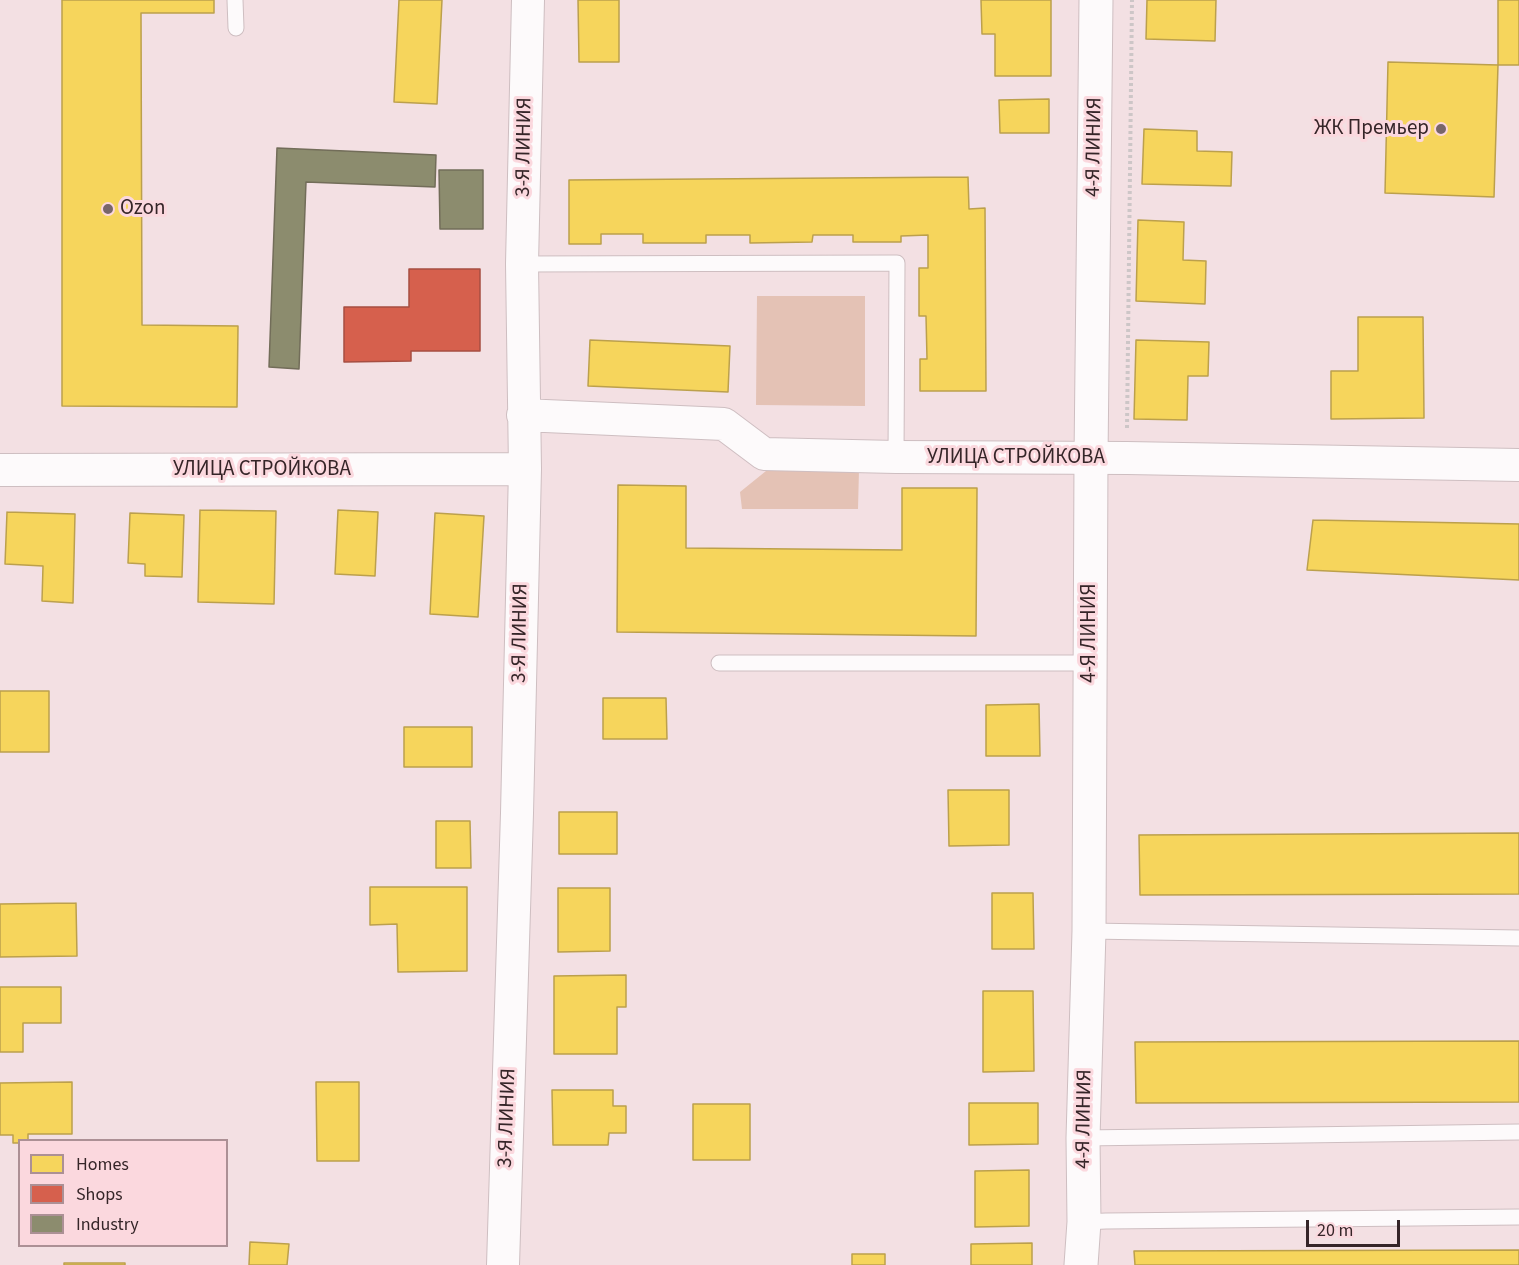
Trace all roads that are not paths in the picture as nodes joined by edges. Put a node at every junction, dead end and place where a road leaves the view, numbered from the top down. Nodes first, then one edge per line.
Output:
1 (235, 0) edge
2 (528, 0) edge
3 (1096, 0) edge
4 (236, 28) dead end
5 (522, 264) junction
6 (523, 415) junction
7 (896, 457) junction
8 (1092, 458) junction
9 (1519, 465) edge
10 (525, 469) junction
11 (0, 470) edge
12 (719, 663) dead end
13 (1090, 663) junction
14 (1089, 931) junction
15 (1519, 938) edge
16 (1519, 1132) edge
17 (1083, 1138) junction
18 (1519, 1217) edge
19 (1084, 1222) junction
20 (503, 1265) edge
21 (1081, 1265) edge

1 - 4 lane
2 - 5 street, 3-Я ЛИНИЯ
3 - 8 street, 4-Я ЛИНИЯ
5 - 6 street, 3-Я ЛИНИЯ
5 - 7 lane
6 - 7 street, УЛИЦА СТРОЙКОВА
6 - 10 street, 3-Я ЛИНИЯ
7 - 8 street, УЛИЦА СТРОЙКОВА
8 - 9 street, УЛИЦА СТРОЙКОВА
8 - 13 street, 4-Я ЛИНИЯ
10 - 11 street, УЛИЦА СТРОЙКОВА
10 - 20 street, 3-Я ЛИНИЯ
12 - 13 lane
13 - 14 street, 4-Я ЛИНИЯ
14 - 15 lane
14 - 17 street, 4-Я ЛИНИЯ
16 - 17 lane
17 - 19 street, 4-Я ЛИНИЯ
18 - 19 lane
19 - 21 street, 4-Я ЛИНИЯ

